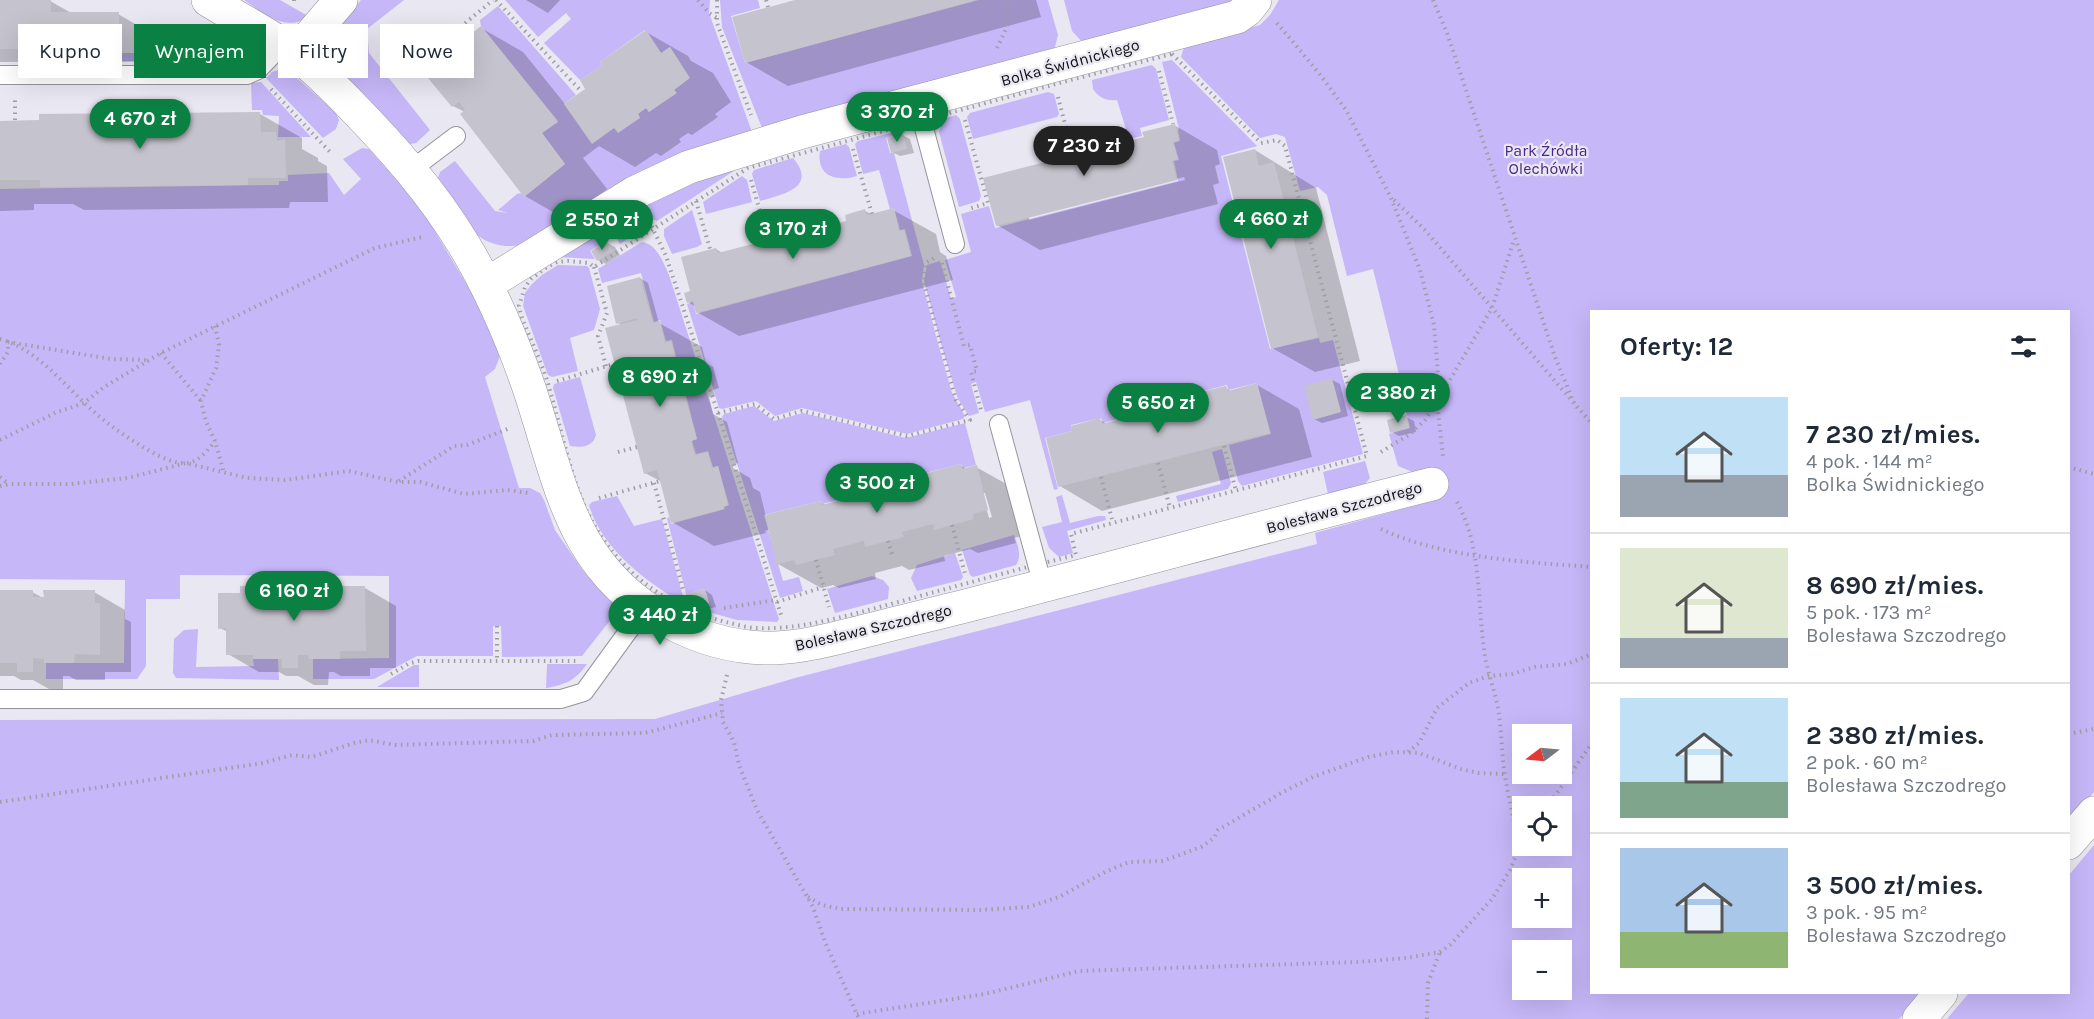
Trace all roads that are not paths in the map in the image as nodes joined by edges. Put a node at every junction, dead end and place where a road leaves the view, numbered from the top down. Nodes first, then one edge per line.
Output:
1 (208, 0) edge
2 (341, 0) edge
3 (1263, 8) edge
4 (316, 24) edge
5 (278, 42) edge
6 (278, 56) edge
7 (0, 75) edge
8 (322, 78) edge
9 (917, 102) junction
10 (456, 136) dead end
11 (411, 170) junction
12 (955, 244) dead end
13 (487, 284) junction
14 (999, 424) dead end
15 (1439, 482) road end
16 (1040, 575) junction
17 (645, 608) junction
18 (0, 699) edge
19 (2094, 813) edge
20 (2070, 841) edge
21 (1940, 994) edge
22 (1919, 1019) edge

1 - 5 street, Bolesława Szczodrego
2 - 4 street
3 - 9 street, Bolka Świdnickiego
6 - 7 lane
8 - 11 street, Bolesława Szczodrego
9 - 12 lane
9 - 13 street, Bolka Świdnickiego
10 - 11 lane
11 - 13 street, Bolesława Szczodrego
13 - 17 street, Bolesława Szczodrego
14 - 16 lane
15 - 16 street, Bolesława Szczodrego
16 - 17 street, Bolesława Szczodrego
17 - 18 lane
19 - 20 street
21 - 22 street

